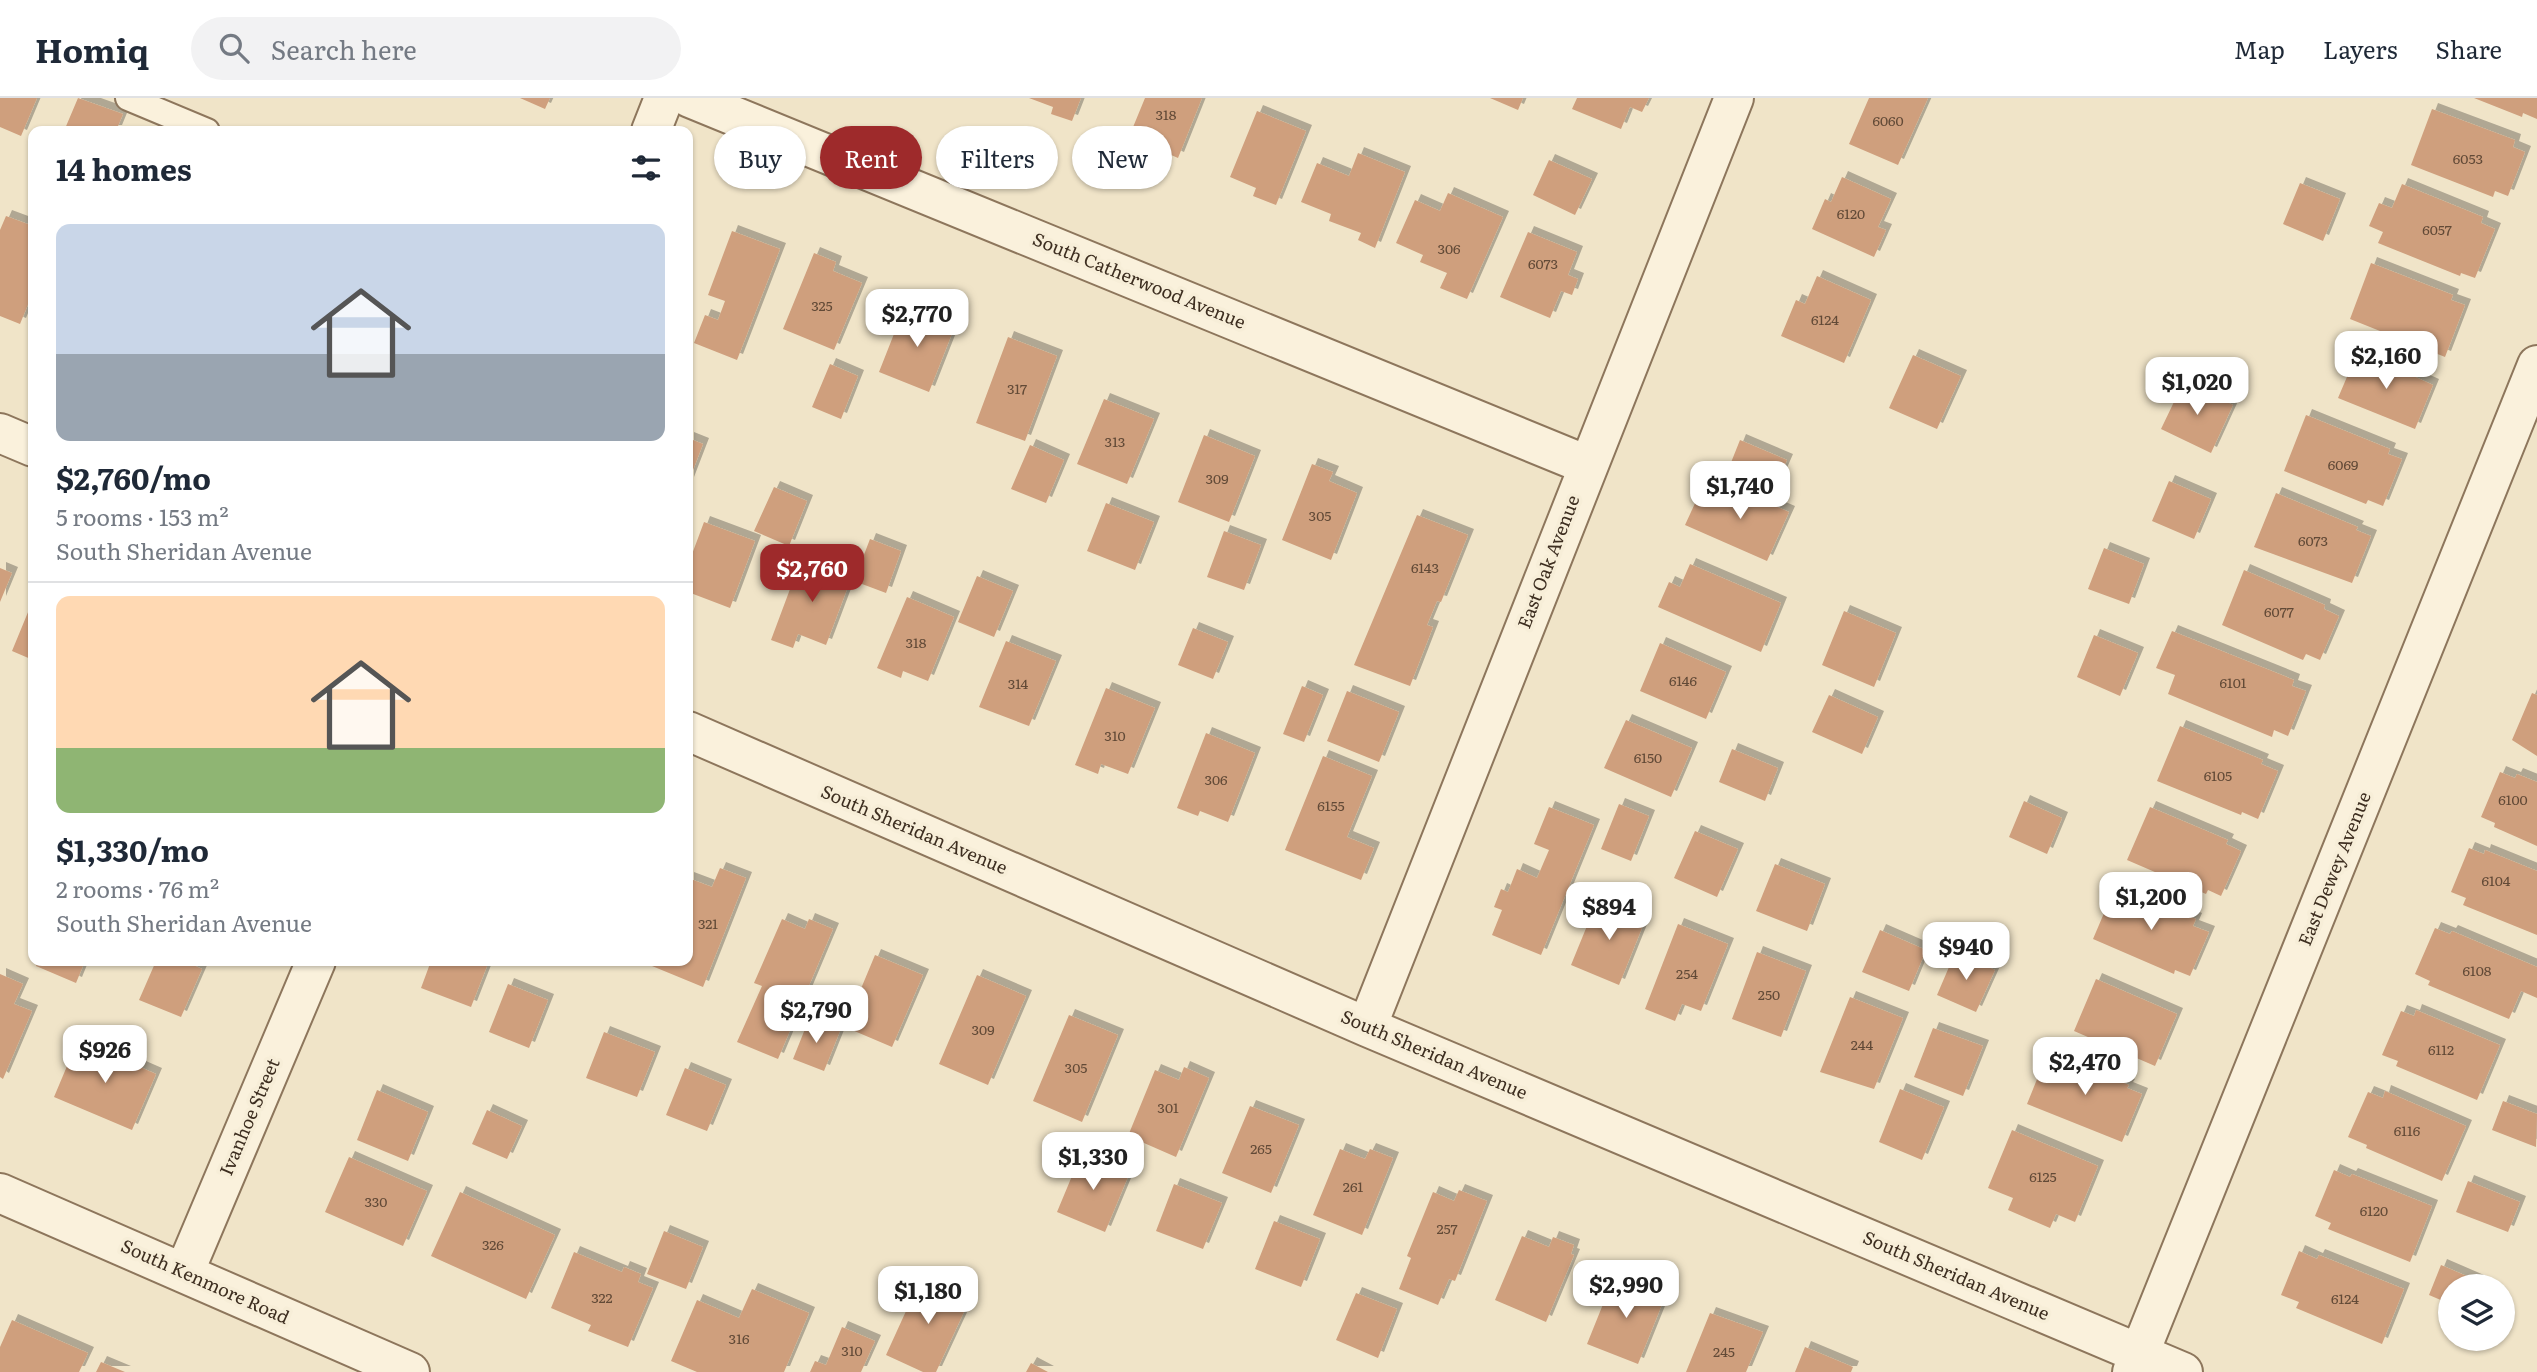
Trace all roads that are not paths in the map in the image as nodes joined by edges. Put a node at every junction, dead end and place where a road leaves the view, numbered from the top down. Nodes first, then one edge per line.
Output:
1 (128, 98) edge
2 (664, 98) edge
3 (690, 98) edge
4 (1734, 98) edge
5 (195, 126) edge
6 (653, 126) edge
7 (2537, 365) edge
8 (0, 433) edge
9 (28, 445) edge
10 (1587, 465) junction
11 (693, 734) edge
12 (314, 966) edge
13 (1367, 1027) junction
14 (0, 1193) edge
15 (184, 1273) junction
16 (2136, 1363) edge
17 (410, 1372) edge
18 (2183, 1372) edge

1 - 5 lane
2 - 6 street
3 - 10 street, South Catherwood Avenue
4 - 10 street, East Oak Avenue
7 - 16 street, East Dewey Avenue
8 - 9 street
10 - 13 street, East Oak Avenue
11 - 13 street, South Sheridan Avenue
12 - 15 street, Ivanhoe Street
13 - 16 street, South Sheridan Avenue
14 - 15 street, South Kenmore Road
15 - 17 street, South Kenmore Road
16 - 18 street, South Sheridan Avenue

